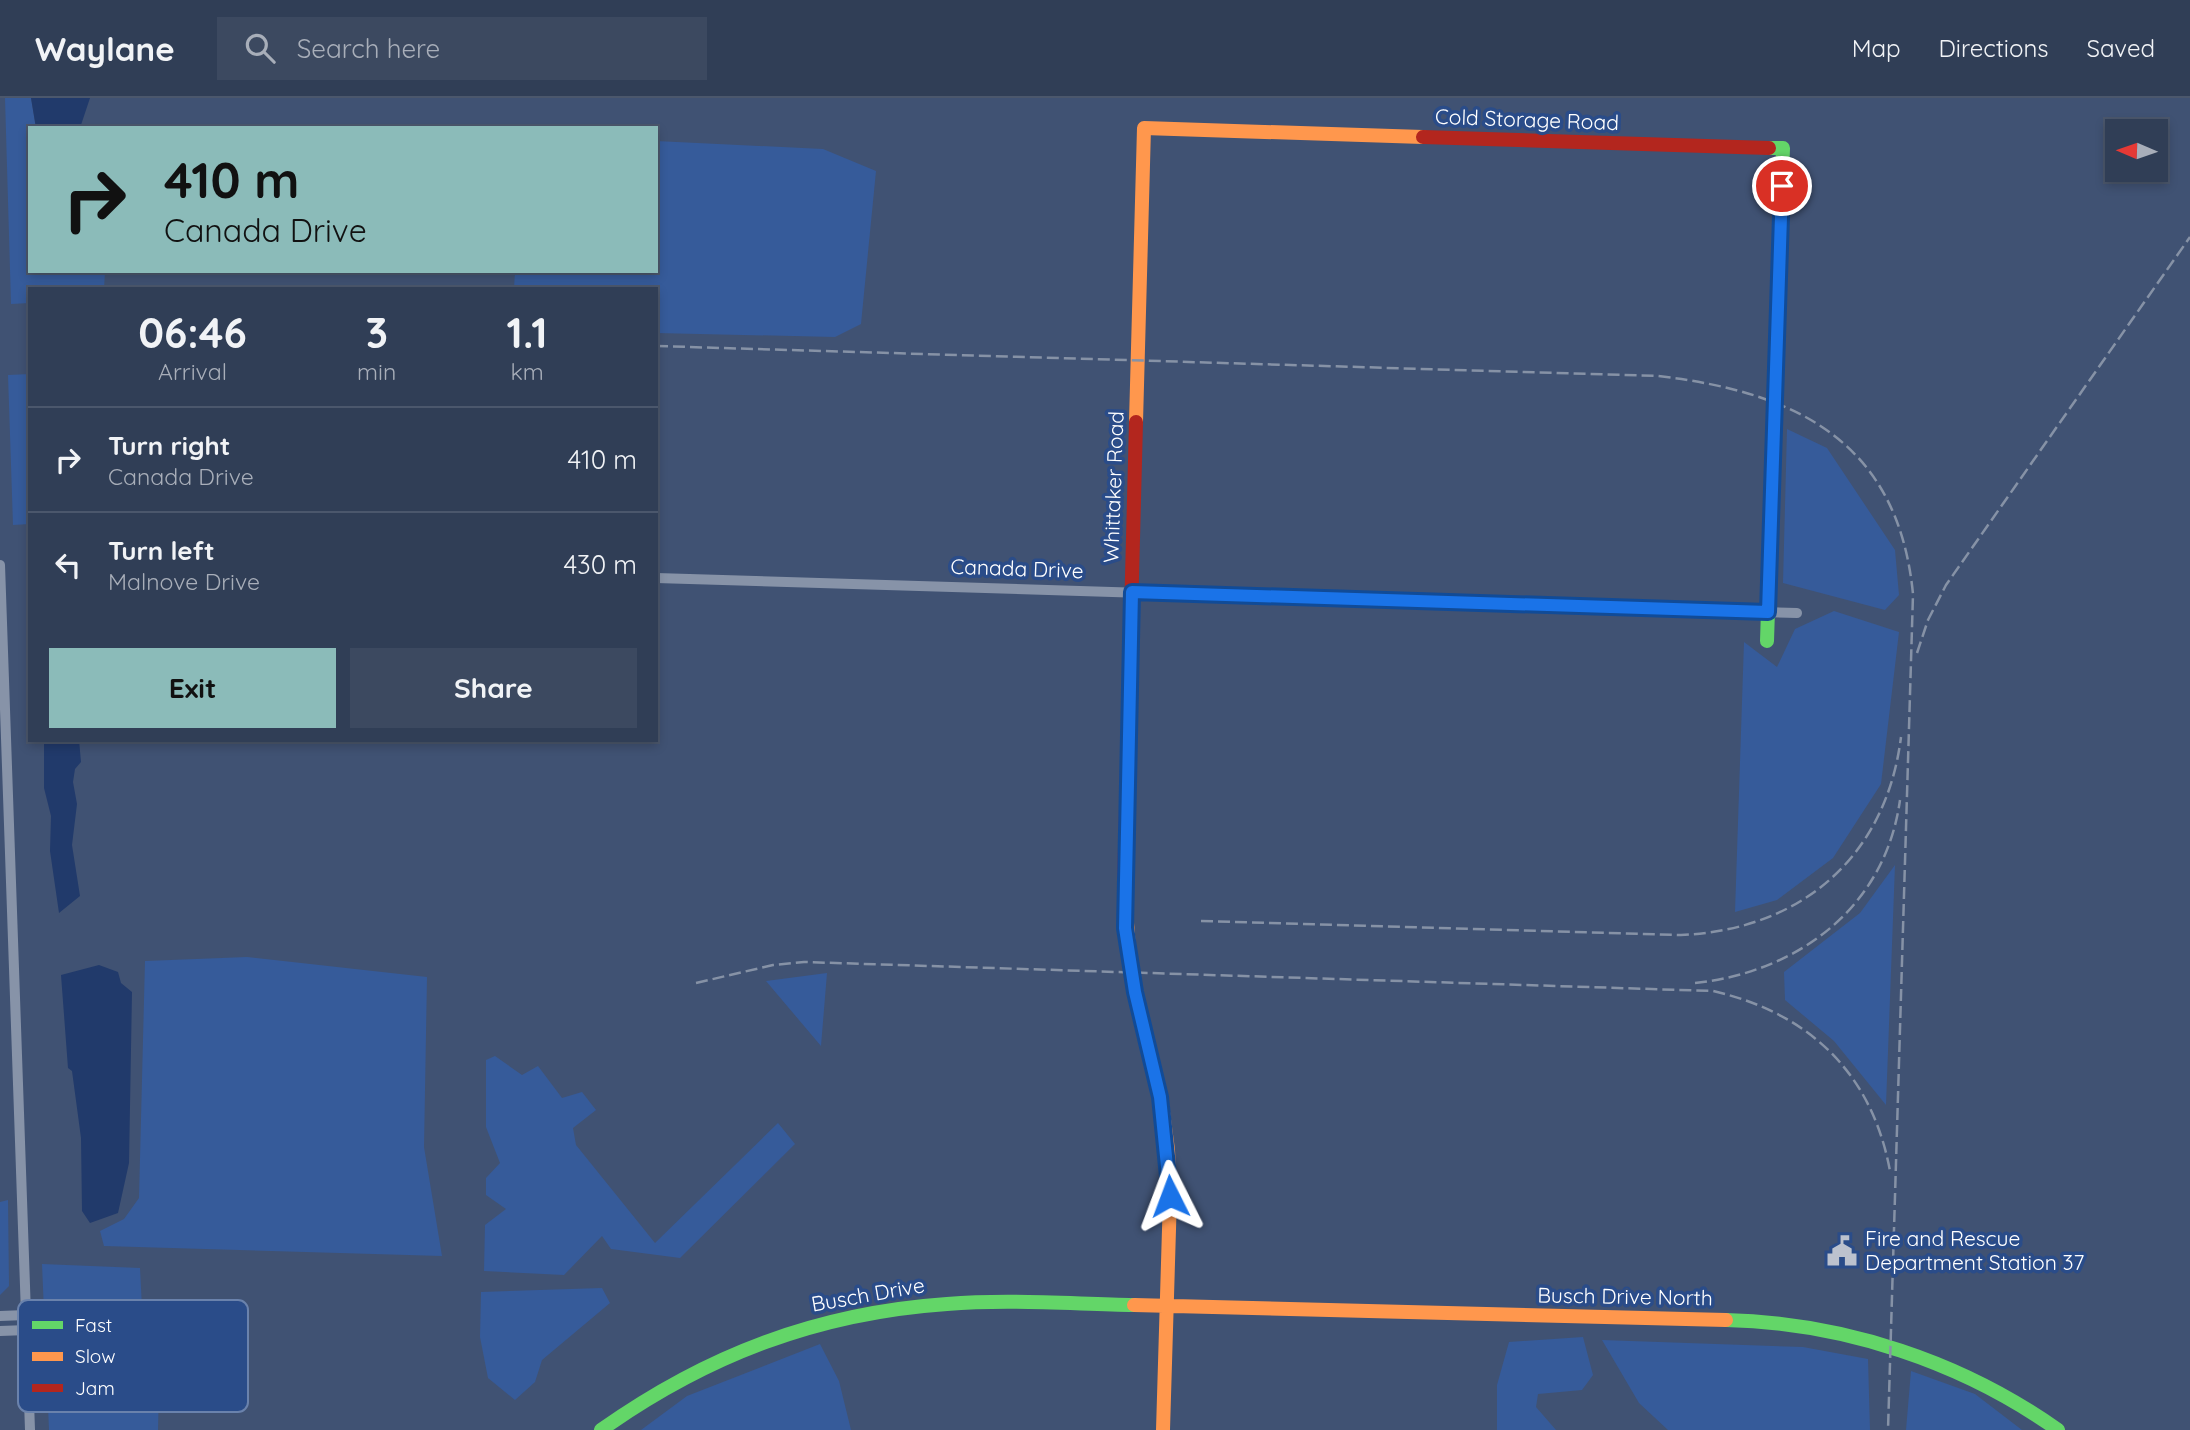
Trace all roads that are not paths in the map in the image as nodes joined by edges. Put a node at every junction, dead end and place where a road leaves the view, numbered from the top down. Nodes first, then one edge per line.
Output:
1 (1144, 128) joint
2 (0, 565) edge
3 (658, 578) edge
4 (1132, 592) junction
5 (1768, 612) junction
6 (1797, 613) dead end
7 (1766, 641) dead end
8 (25, 1300) edge
9 (1168, 1306) junction
10 (18, 1315) edge
11 (0, 1316) edge
12 (18, 1330) edge
13 (0, 1331) edge
14 (29, 1412) edge
15 (30, 1430) edge
16 (601, 1430) edge
17 (1163, 1430) edge
18 (2058, 1430) edge

1 - 4 street, Whittaker Road
1 - 5 street, Cold Storage Road
2 - 8 street
3 - 4 street, Canada Drive
4 - 5 street, Canada Drive
4 - 9 street, Whittaker Road
5 - 6 street, Canada Drive
5 - 7 street
9 - 16 street, Busch Drive
9 - 17 street, Whittaker Road
9 - 18 street, Busch Drive North
10 - 11 street
12 - 13 street
14 - 15 street

